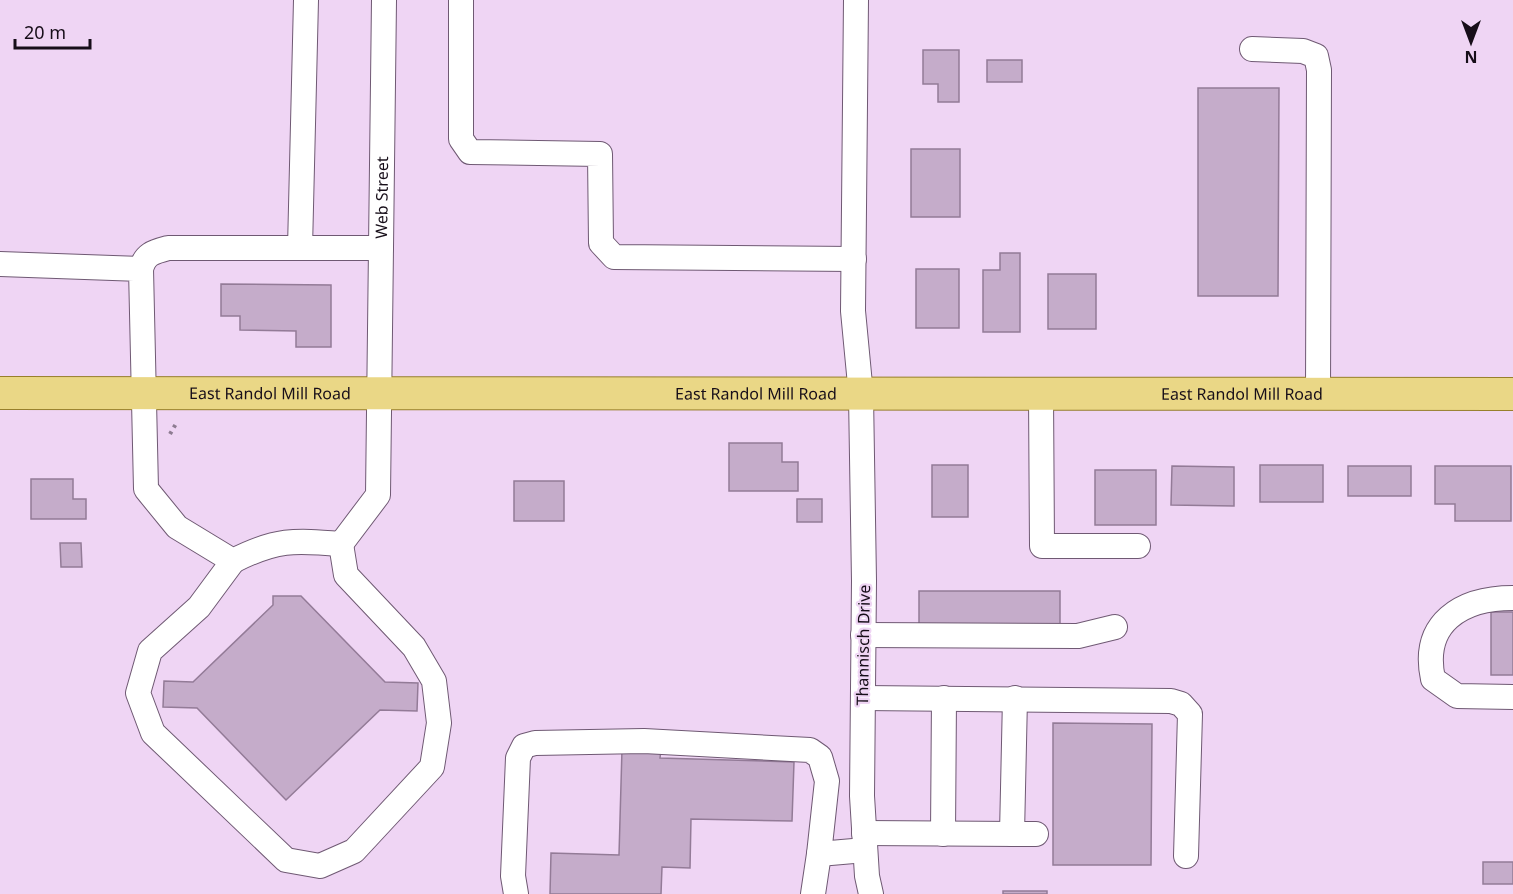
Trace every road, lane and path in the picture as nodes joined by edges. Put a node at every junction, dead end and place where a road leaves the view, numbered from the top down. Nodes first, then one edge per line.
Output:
1 (306, 0) edge
2 (384, 0) edge
3 (461, 0) edge
4 (856, 0) edge
5 (1252, 49) dead end
6 (300, 248) junction
7 (381, 248) junction
8 (854, 259) junction
9 (0, 264) edge
10 (141, 269) junction
11 (0, 393) edge
12 (1513, 393) edge
13 (143, 394) junction
14 (379, 394) junction
15 (1041, 394) junction
16 (1318, 394) junction
17 (861, 395) junction
18 (177, 422) dead end
19 (168, 437) dead end
20 (341, 544) junction
21 (1138, 546) dead end
22 (233, 561) junction
23 (1513, 598) edge
24 (1115, 627) dead end
25 (863, 635) junction
26 (1513, 696) edge
27 (863, 698) junction
28 (944, 698) junction
29 (1015, 698) junction
30 (943, 834) junction
31 (1012, 834) junction
32 (1036, 834) dead end
33 (864, 842) junction
34 (819, 854) junction
35 (1185, 856) dead end
36 (516, 894) edge
37 (813, 894) edge
38 (871, 894) edge

1 - 6 street
2 - 7 street, Web Street
3 - 8 street
4 - 8 street, Thannisch Drive
5 - 16 street
6 - 7 street
6 - 10 street
7 - 14 street, Web Street
8 - 17 street, Thannisch Drive
9 - 10 street
10 - 13 street
11 - 13 main road, East Randol Mill Road
12 - 16 main road, East Randol Mill Road
13 - 14 main road, East Randol Mill Road
13 - 22 street
14 - 17 main road, East Randol Mill Road
14 - 20 street, Web Street
15 - 16 main road, East Randol Mill Road
15 - 17 main road, East Randol Mill Road
15 - 21 street
17 - 25 street, Thannisch Drive
18 - 19 path
20 - 22 street
20 - 22 street
23 - 26 street
24 - 25 street
25 - 27 street, Thannisch Drive
27 - 28 street
27 - 33 street, Thannisch Drive
28 - 29 street
28 - 30 street
29 - 31 street
29 - 35 street
30 - 31 street
30 - 33 street
31 - 32 street
33 - 34 street
33 - 38 street, Thannisch Drive
34 - 36 street
34 - 37 street

